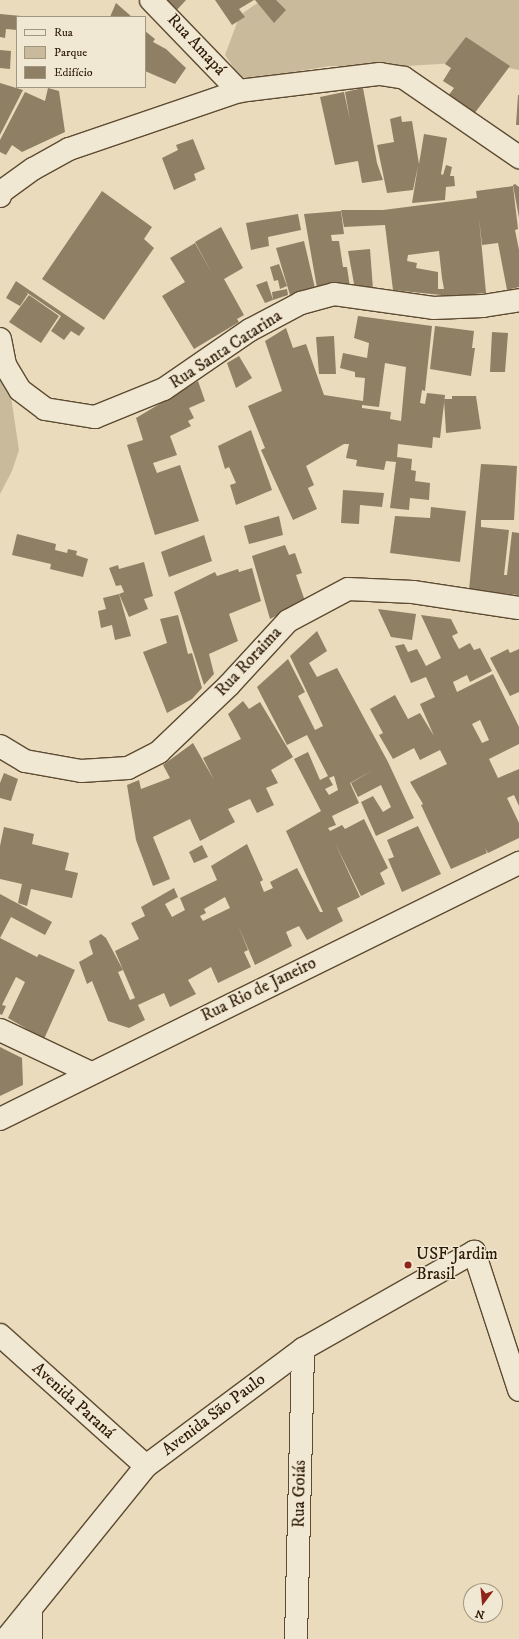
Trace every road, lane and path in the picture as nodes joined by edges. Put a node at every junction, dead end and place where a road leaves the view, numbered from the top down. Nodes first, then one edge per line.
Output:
1 (152, 0) edge
2 (239, 91) junction
3 (519, 157) edge
4 (0, 192) edge
5 (0, 196) edge
6 (519, 300) edge
7 (0, 339) edge
8 (519, 608) edge
9 (0, 746) edge
10 (519, 863) edge
11 (0, 1030) edge
12 (91, 1073) junction
13 (0, 1119) edge
14 (0, 1335) edge
15 (303, 1349) junction
16 (519, 1390) edge
17 (146, 1466) junction
18 (31, 1608) junction
19 (6, 1639) edge
20 (31, 1639) edge
21 (296, 1639) edge

1 - 2 street, Rua Amapá
2 - 3 street
2 - 4 street
4 - 5 street
6 - 7 street, Rua Santa Catarina
8 - 9 street, Rua Roraima
10 - 12 street, Rua Rio de Janeiro
11 - 12 street
12 - 13 street, Rua Rio de Janeiro
14 - 17 street, Avenida Paraná
15 - 16 street, Avenida São Paulo
15 - 17 street, Avenida São Paulo
15 - 21 street, Rua Goiás
17 - 18 street, Avenida São Paulo
18 - 19 street, Avenida São Paulo
18 - 20 street

